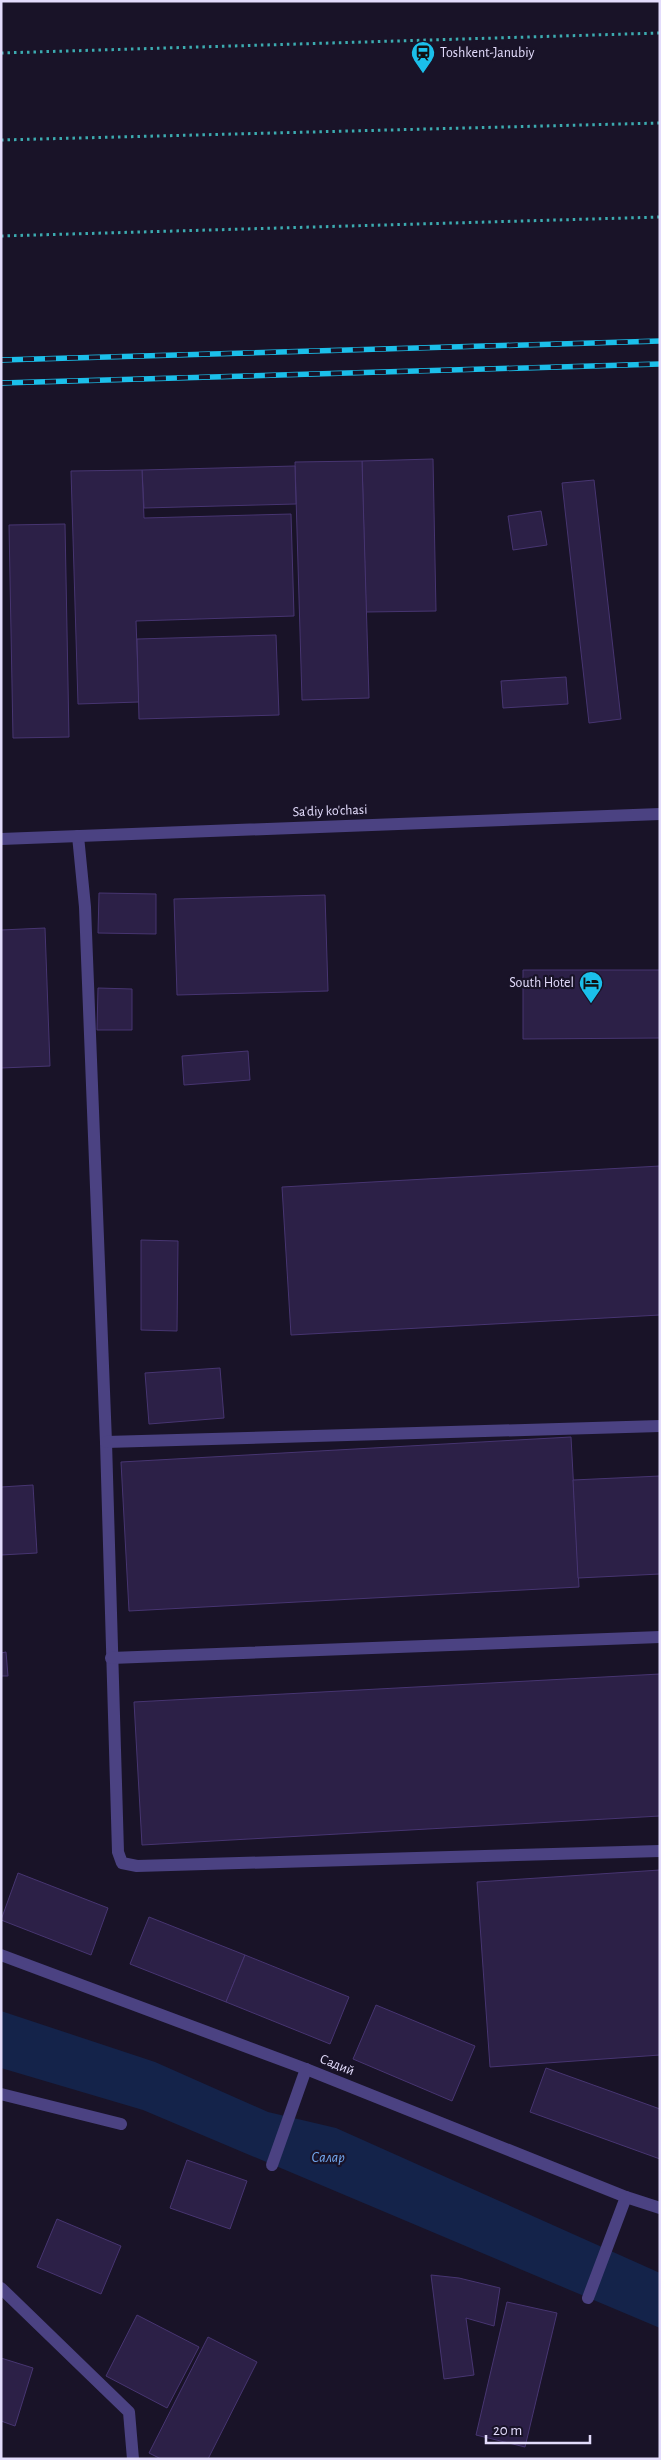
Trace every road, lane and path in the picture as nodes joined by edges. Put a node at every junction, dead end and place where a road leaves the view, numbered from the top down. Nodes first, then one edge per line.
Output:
1 (660, 33) edge
2 (1, 53) edge
3 (660, 123) edge
4 (1, 140) edge
5 (660, 217) edge
6 (1, 236) edge
7 (660, 814) edge
8 (78, 836) junction
9 (1, 838) edge
10 (660, 1426) edge
11 (106, 1442) junction
12 (660, 1637) edge
13 (111, 1658) junction
14 (660, 1851) edge
15 (1, 1955) edge
16 (306, 2069) junction
17 (1, 2094) edge
18 (121, 2124) dead end
19 (272, 2165) dead end
20 (626, 2197) junction
21 (660, 2208) edge
22 (1, 2288) edge
23 (588, 2298) dead end
24 (132, 2459) edge

1 - 2 path
3 - 4 path
5 - 6 path
7 - 8 street, Sa'diy ko'chasi
8 - 9 street, Sa'diy ko'chasi
8 - 11 street
10 - 11 street
11 - 13 street
12 - 13 street
13 - 14 street
15 - 16 street, Садий
16 - 19 street
16 - 20 street, Садий
17 - 18 street
20 - 21 street, Садий
20 - 23 street
22 - 24 street

